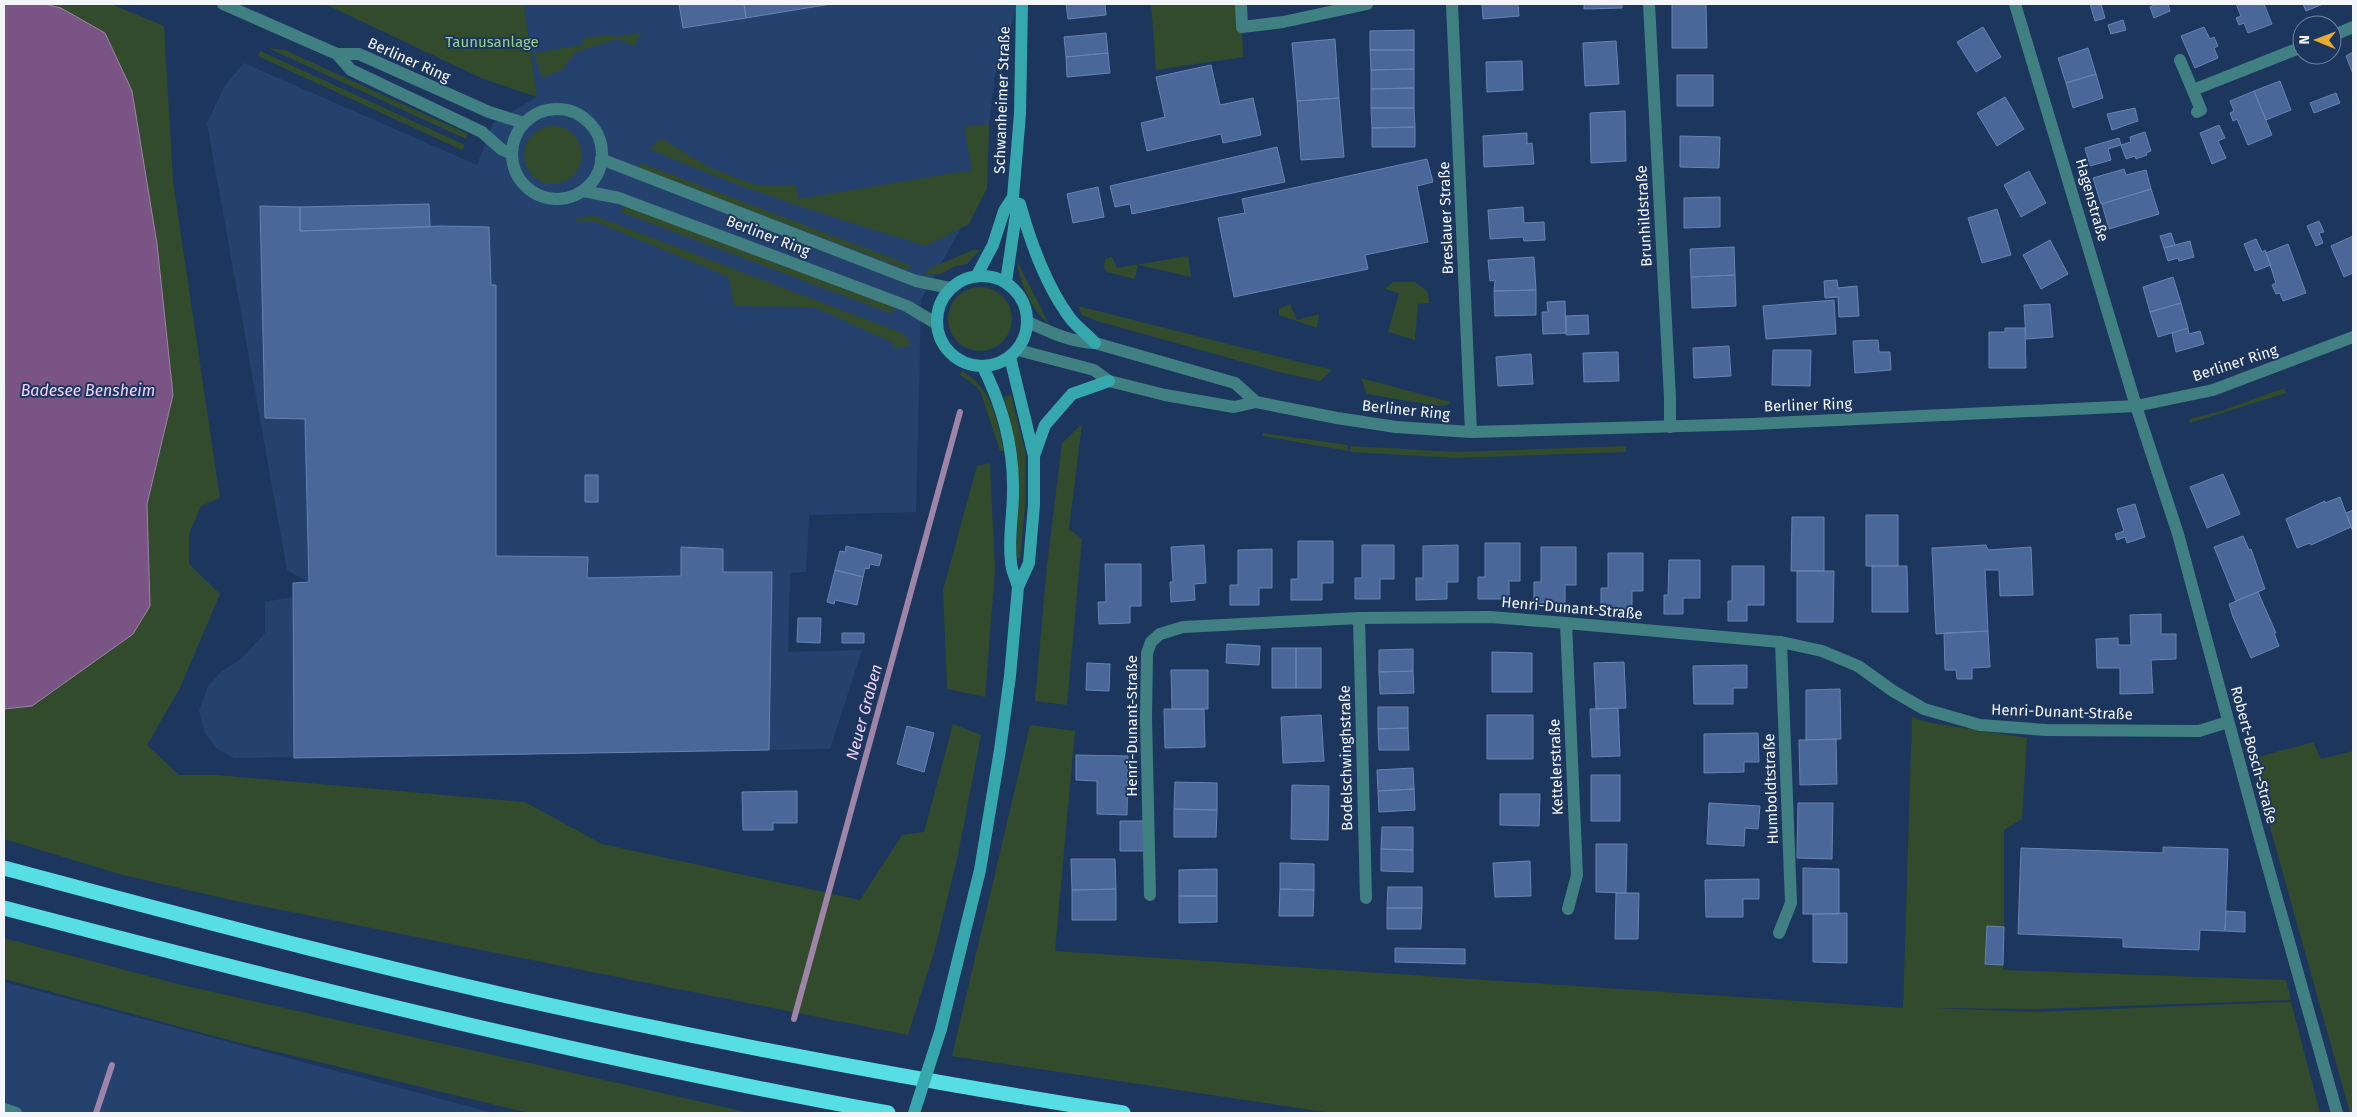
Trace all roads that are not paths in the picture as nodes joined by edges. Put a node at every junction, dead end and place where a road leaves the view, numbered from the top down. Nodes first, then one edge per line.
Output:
1 (223, 4) edge
2 (1022, 4) edge
3 (1241, 4) edge
4 (1367, 4) edge
5 (1452, 4) edge
6 (1649, 4) edge
7 (2015, 4) edge
8 (2292, 52) edge
9 (337, 54) junction
10 (2180, 60) dead end
11 (2193, 90) junction
12 (2197, 112) dead end
13 (524, 123) junction
14 (512, 154) junction
15 (602, 159) junction
16 (1015, 182) junction
17 (584, 191) junction
18 (1013, 197) junction
19 (978, 275) junction
20 (1006, 282) junction
21 (950, 288) junction
22 (1028, 322) junction
23 (937, 324) junction
24 (2353, 338) edge
25 (1095, 343) junction
26 (1014, 354) junction
27 (983, 367) junction
28 (1109, 381) junction
29 (1256, 402) junction
30 (2136, 406) junction
31 (1670, 426) junction
32 (1471, 432) junction
33 (1034, 456) junction
34 (1018, 587) junction
35 (1359, 618) junction
36 (1566, 623) junction
37 (1781, 642) junction
38 (2228, 722) junction
39 (4, 868) edge
40 (1150, 894) dead end
41 (1366, 898) dead end
42 (4, 908) edge
43 (1568, 908) dead end
44 (1780, 933) dead end
45 (4, 1109) edge
46 (16, 1113) edge
47 (888, 1113) edge
48 (914, 1113) edge
49 (1123, 1113) edge
50 (2337, 1113) edge

1 - 9 street, Berliner Ring
2 - 16 main road, Schwanheimer Straße
3 - 4 street
5 - 32 street, Breslauer Straße
6 - 31 street, Brunhildstraße
7 - 30 street, Hagenstraße
8 - 11 street
9 - 13 street, Berliner Ring
9 - 14 street, Berliner Ring
10 - 11 street
11 - 12 street
13 - 14 street
13 - 15 street
14 - 17 street, Berliner Ring
15 - 17 street
15 - 21 street, Berliner Ring
16 - 18 main road, Schwanheimer Straße
16 - 25 main road
17 - 23 street, Berliner Ring
18 - 19 main road, Schwanheimer Straße
18 - 20 main road, Schwanheimer Straße
19 - 20 main road
19 - 21 main road
20 - 22 main road
21 - 23 main road
22 - 25 street
22 - 26 main road
23 - 27 main road
24 - 30 street, Berliner Ring
25 - 29 street
26 - 27 main road
26 - 28 street, Berliner Ring
26 - 33 main road
27 - 34 main road
28 - 29 street, Berliner Ring
28 - 33 main road
29 - 32 street, Berliner Ring
30 - 31 street, Berliner Ring
30 - 38 street, Robert-Bosch-Straße
31 - 32 street, Berliner Ring
33 - 34 main road
34 - 48 main road, bridge
35 - 36 street, Henri-Dunant-Straße
35 - 40 street, Henri-Dunant-Straße
35 - 41 street, Bodelschwinghstraße
36 - 37 street, Henri-Dunant-Straße
36 - 43 street, Kettelerstraße
37 - 38 street, Henri-Dunant-Straße
37 - 44 street, Humboldtstraße
38 - 50 street, Robert-Bosch-Straße
39 - 49 highway
42 - 47 highway
45 - 46 street

